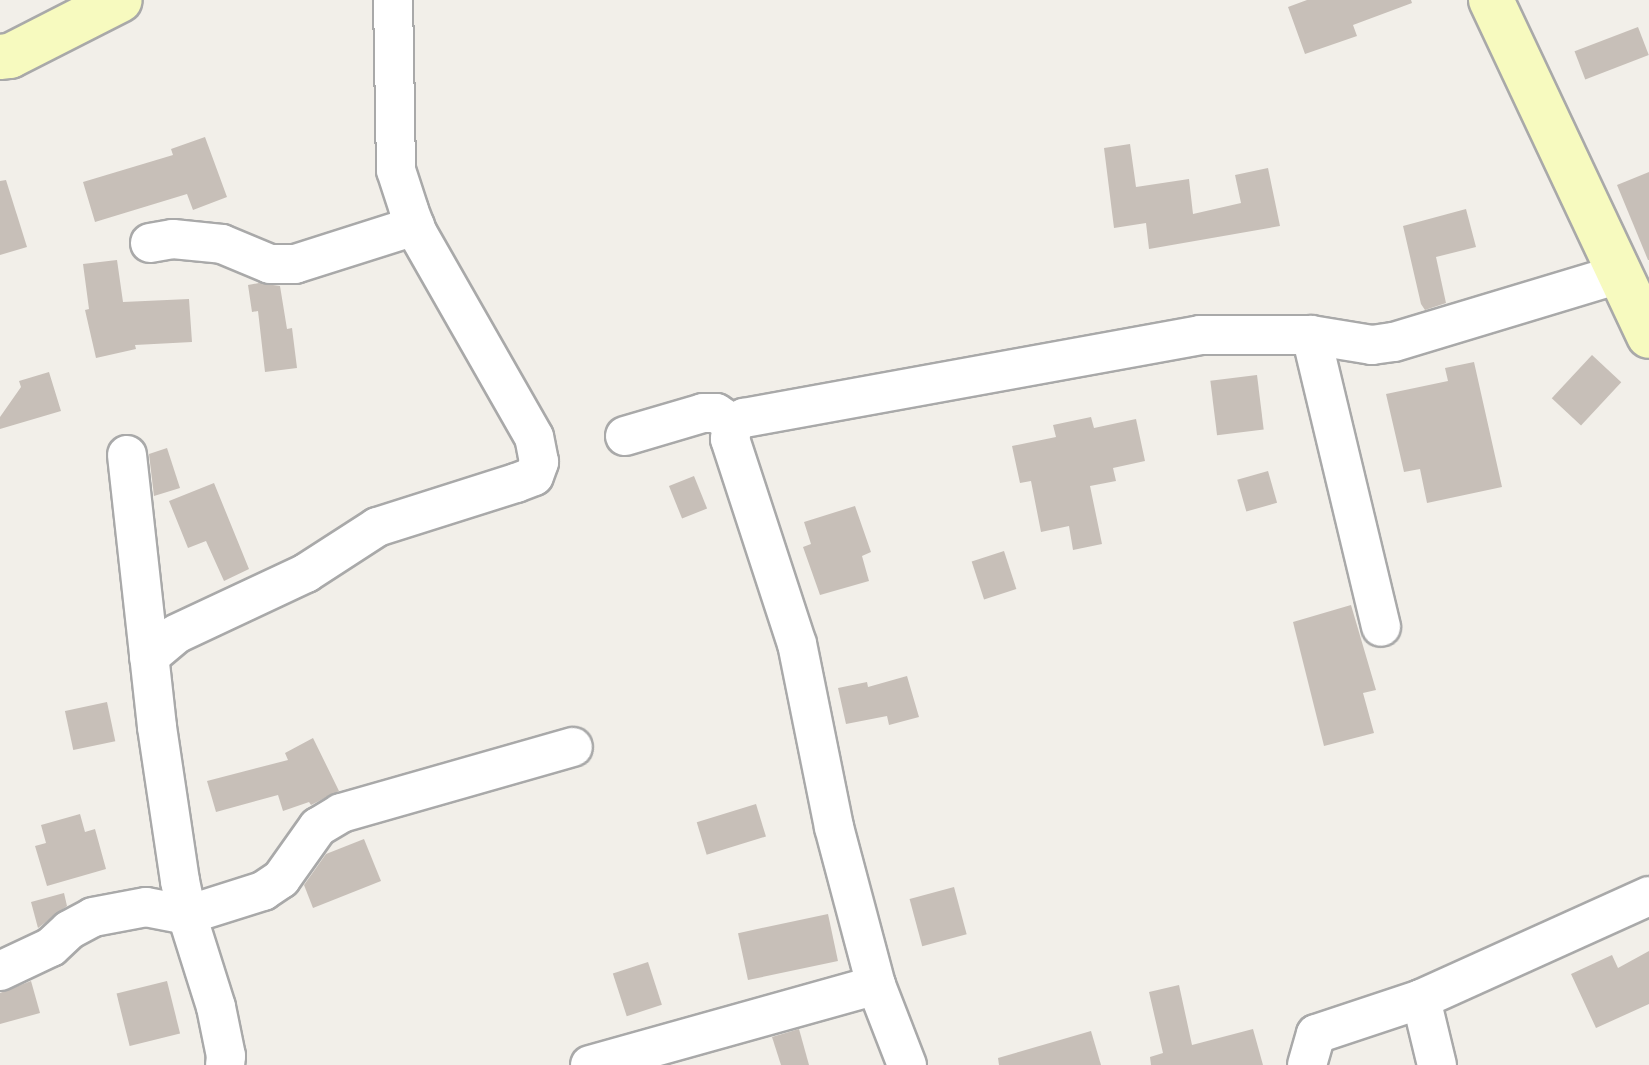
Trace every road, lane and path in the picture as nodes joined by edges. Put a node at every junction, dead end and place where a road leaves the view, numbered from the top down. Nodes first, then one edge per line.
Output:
1 (120, 0) edge
2 (393, 0) edge
3 (1491, 0) edge
4 (0, 57) edge
5 (415, 226) junction
6 (150, 243) dead end
7 (1619, 274) junction
8 (1311, 335) junction
9 (1649, 336) edge
10 (733, 424) junction
11 (625, 436) dead end
12 (127, 455) dead end
13 (1381, 627) dead end
14 (149, 657) junction
15 (573, 747) dead end
16 (1649, 896) edge
17 (187, 915) junction
18 (0, 971) edge
19 (876, 985) junction
20 (1421, 999) junction
21 (225, 1065) edge
22 (590, 1065) edge
23 (907, 1065) edge
24 (1307, 1065) edge
25 (1437, 1065) edge

1 - 4 street
2 - 5 street
3 - 7 street
5 - 6 street
5 - 14 street
7 - 8 street
7 - 9 street
8 - 10 street
8 - 13 street
10 - 11 street
10 - 19 street
12 - 14 street
14 - 17 street
15 - 17 street
16 - 20 street
17 - 18 street
17 - 21 street
19 - 22 street
19 - 23 street
20 - 24 street
20 - 25 street

